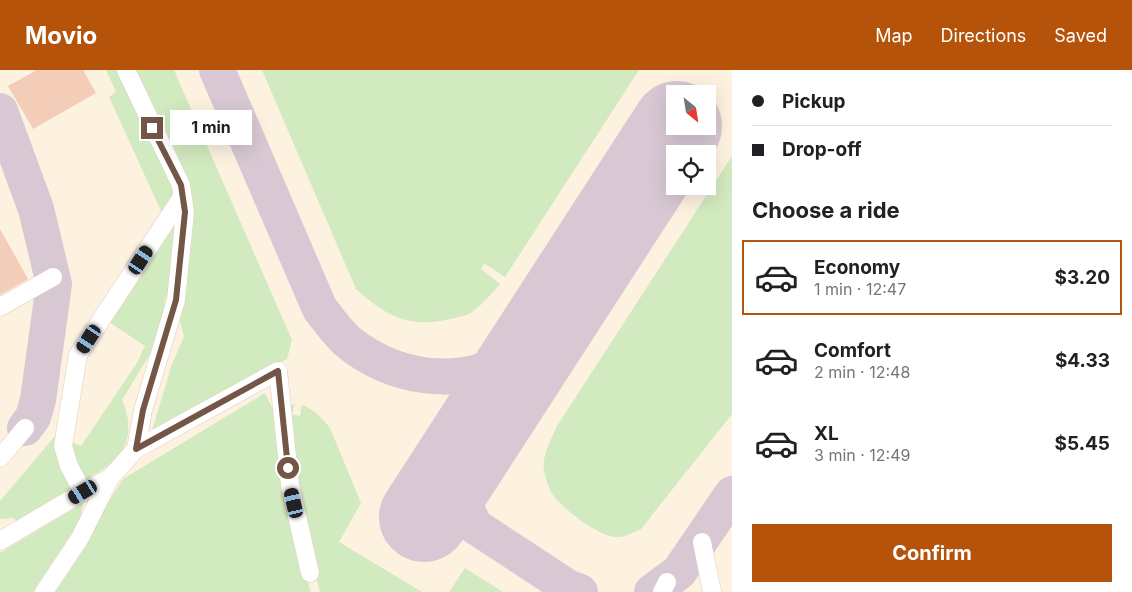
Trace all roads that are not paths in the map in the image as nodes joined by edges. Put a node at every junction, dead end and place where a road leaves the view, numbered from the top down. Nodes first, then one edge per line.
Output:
1 (126, 70) edge
2 (182, 197) junction
3 (53, 277) dead end
4 (0, 307) edge
5 (26, 428) dead end
6 (136, 449) junction
7 (0, 458) edge
8 (110, 478) junction
9 (83, 492) junction
10 (1, 538) edge
11 (702, 542) dead end
12 (310, 573) dead end
13 (44, 592) edge
14 (712, 592) edge

1 - 2 lane
2 - 6 lane
2 - 9 lane
3 - 4 lane
5 - 7 lane
6 - 8 lane
6 - 12 lane
8 - 9 lane
8 - 13 lane
9 - 10 lane
11 - 14 lane

